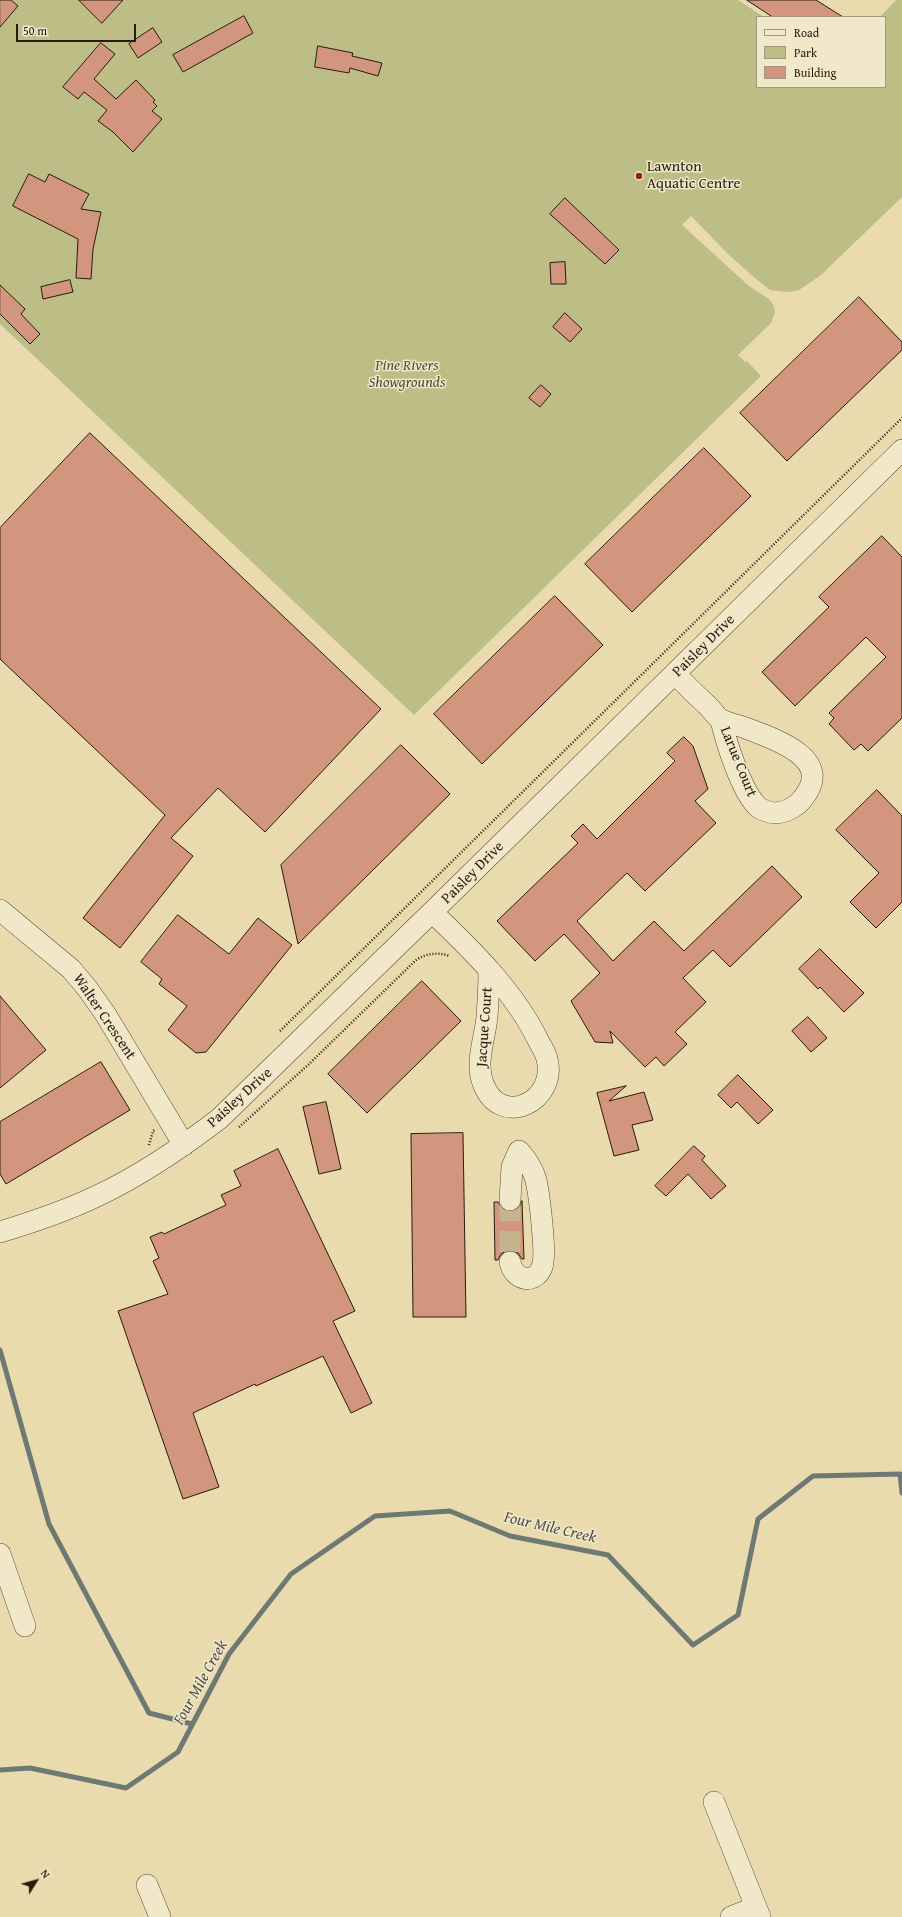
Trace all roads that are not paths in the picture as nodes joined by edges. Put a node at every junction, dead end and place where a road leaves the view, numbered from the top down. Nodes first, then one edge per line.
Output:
1 (902, 450) edge
2 (675, 674) junction
3 (721, 720) junction
4 (0, 910) edge
5 (432, 912) junction
6 (489, 972) junction
7 (184, 1145) junction
8 (510, 1200) tunnel mouth
9 (0, 1232) edge
10 (510, 1262) tunnel mouth
11 (0, 1554) edge
12 (25, 1626) dead end
13 (714, 1802) dead end
14 (147, 1884) dead end
15 (758, 1912) edge
16 (160, 1917) edge
17 (731, 1917) edge

1 - 2 street, Paisley Drive
2 - 3 street, Larue Court
2 - 5 street, Paisley Drive
3 - 3 street, Larue Court
4 - 7 street, Walter Crescent
5 - 6 street, Jacque Court
5 - 7 street, Paisley Drive
6 - 6 street, Jacque Court
7 - 9 street, Paisley Drive
8 - 10 street
11 - 12 street
13 - 15 street
14 - 16 street
15 - 17 street

